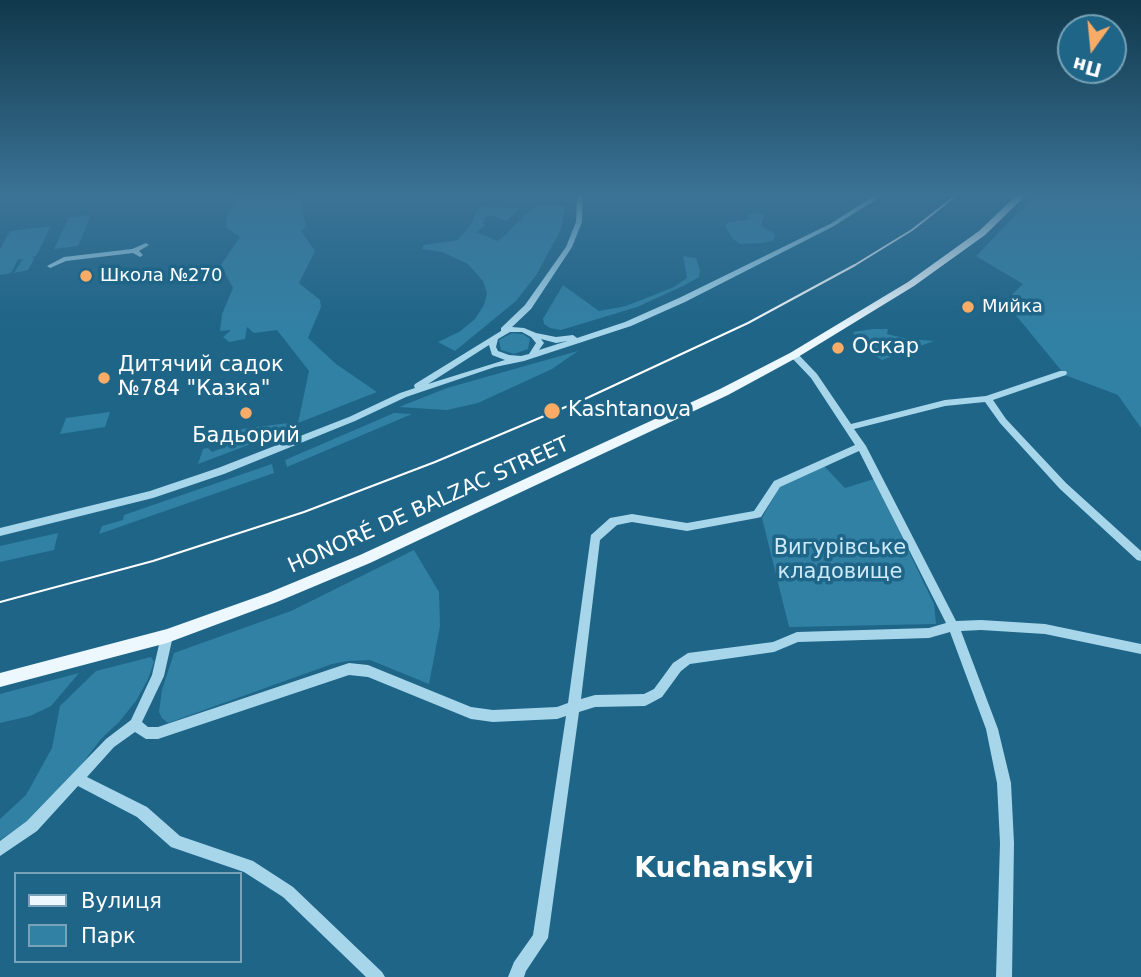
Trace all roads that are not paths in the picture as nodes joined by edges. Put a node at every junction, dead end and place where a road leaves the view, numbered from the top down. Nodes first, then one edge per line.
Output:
1 (572, 240) edge
2 (803, 240) edge
3 (973, 240) edge
4 (146, 245) dead end
5 (50, 266) dead end
6 (528, 307) junction
7 (604, 332) junction
8 (531, 333) junction
9 (498, 335) junction
10 (532, 355) junction
11 (794, 355) junction
12 (521, 359) junction
13 (1062, 373) dead end
14 (402, 395) junction
15 (987, 399) junction
16 (850, 427) junction
17 (861, 446) junction
18 (0, 532) edge
19 (1141, 557) edge
20 (953, 626) junction
21 (167, 636) junction
22 (1141, 649) edge
23 (0, 680) edge
24 (574, 707) junction
25 (135, 724) junction
26 (78, 779) junction
27 (0, 849) edge
28 (1008, 973) edge
29 (377, 977) edge
30 (516, 977) edge

1 - 6 street
2 - 7 street
3 - 11 main road, HONORÉ DE BALZAC STREET
4 - 5 street
6 - 8 street
6 - 9 street
7 - 8 street
7 - 10 street
8 - 9 street
8 - 10 street
9 - 12 street
9 - 14 street
10 - 12 street
11 - 16 street
11 - 21 main road, HONORÉ DE BALZAC STREET
12 - 14 street
13 - 15 street
14 - 18 street
15 - 16 street
15 - 19 street
16 - 17 street
17 - 20 street
17 - 24 street
20 - 22 street
20 - 24 street
20 - 28 street
21 - 23 main road, HONORÉ DE BALZAC STREET
21 - 25 street
24 - 25 street
24 - 30 street
25 - 26 street
26 - 27 street
26 - 29 street

